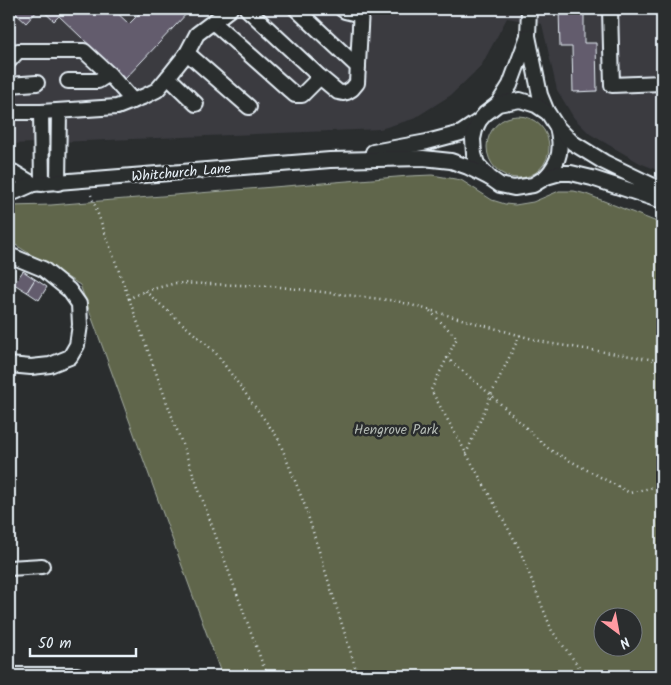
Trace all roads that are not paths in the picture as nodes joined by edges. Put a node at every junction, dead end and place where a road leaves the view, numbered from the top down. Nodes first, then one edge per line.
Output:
1 (230, 9) edge
2 (247, 9) edge
3 (296, 9) edge
4 (342, 9) edge
5 (529, 9) edge
6 (610, 9) edge
7 (361, 12) edge
8 (213, 22) junction
9 (528, 36) junction
10 (187, 53) junction
11 (9, 61) edge
12 (358, 67) junction
13 (109, 74) junction
14 (320, 77) junction
15 (168, 78) junction
16 (68, 81) dead end
17 (37, 83) dead end
18 (662, 83) edge
19 (9, 85) edge
20 (133, 101) junction
21 (196, 104) dead end
22 (498, 104) junction
23 (249, 106) dead end
24 (59, 111) junction
25 (9, 112) edge
26 (41, 112) junction
27 (548, 114) junction
28 (479, 122) junction
29 (557, 127) junction
30 (330, 160) junction
31 (9, 172) edge
32 (546, 177) junction
33 (490, 178) junction
34 (58, 183) junction
35 (37, 184) junction
36 (662, 190) edge
37 (9, 192) edge
38 (662, 201) edge
39 (9, 257) edge
40 (9, 366) edge
41 (42, 566) dead end
42 (9, 568) edge
43 (9, 675) edge
44 (77, 676) edge

1 - 8 street
2 - 14 street
3 - 12 street
4 - 7 street
5 - 9 street
6 - 18 street
7 - 12 street
8 - 10 street
8 - 14 street
9 - 22 street, Whitchurch Lane
9 - 27 street
10 - 15 street
10 - 23 street
11 - 13 street
12 - 14 street
13 - 16 street
13 - 20 street
15 - 20 street
15 - 21 street
17 - 19 street
20 - 24 street
22 - 27 street
22 - 28 street, Whitchurch Lane
24 - 26 street
24 - 34 street
25 - 26 street
26 - 35 street
27 - 29 street
28 - 30 street, Whitchurch Lane
28 - 33 street, Whitchurch Lane
29 - 32 street
29 - 36 street
30 - 33 street, Whitchurch Lane
30 - 34 street, Whitchurch Lane
31 - 35 street
32 - 33 street, Whitchurch Lane
32 - 38 street, Whitchurch Lane
34 - 35 street, Whitchurch Lane
35 - 37 street, Whitchurch Lane
39 - 40 street
41 - 42 street
43 - 44 street

